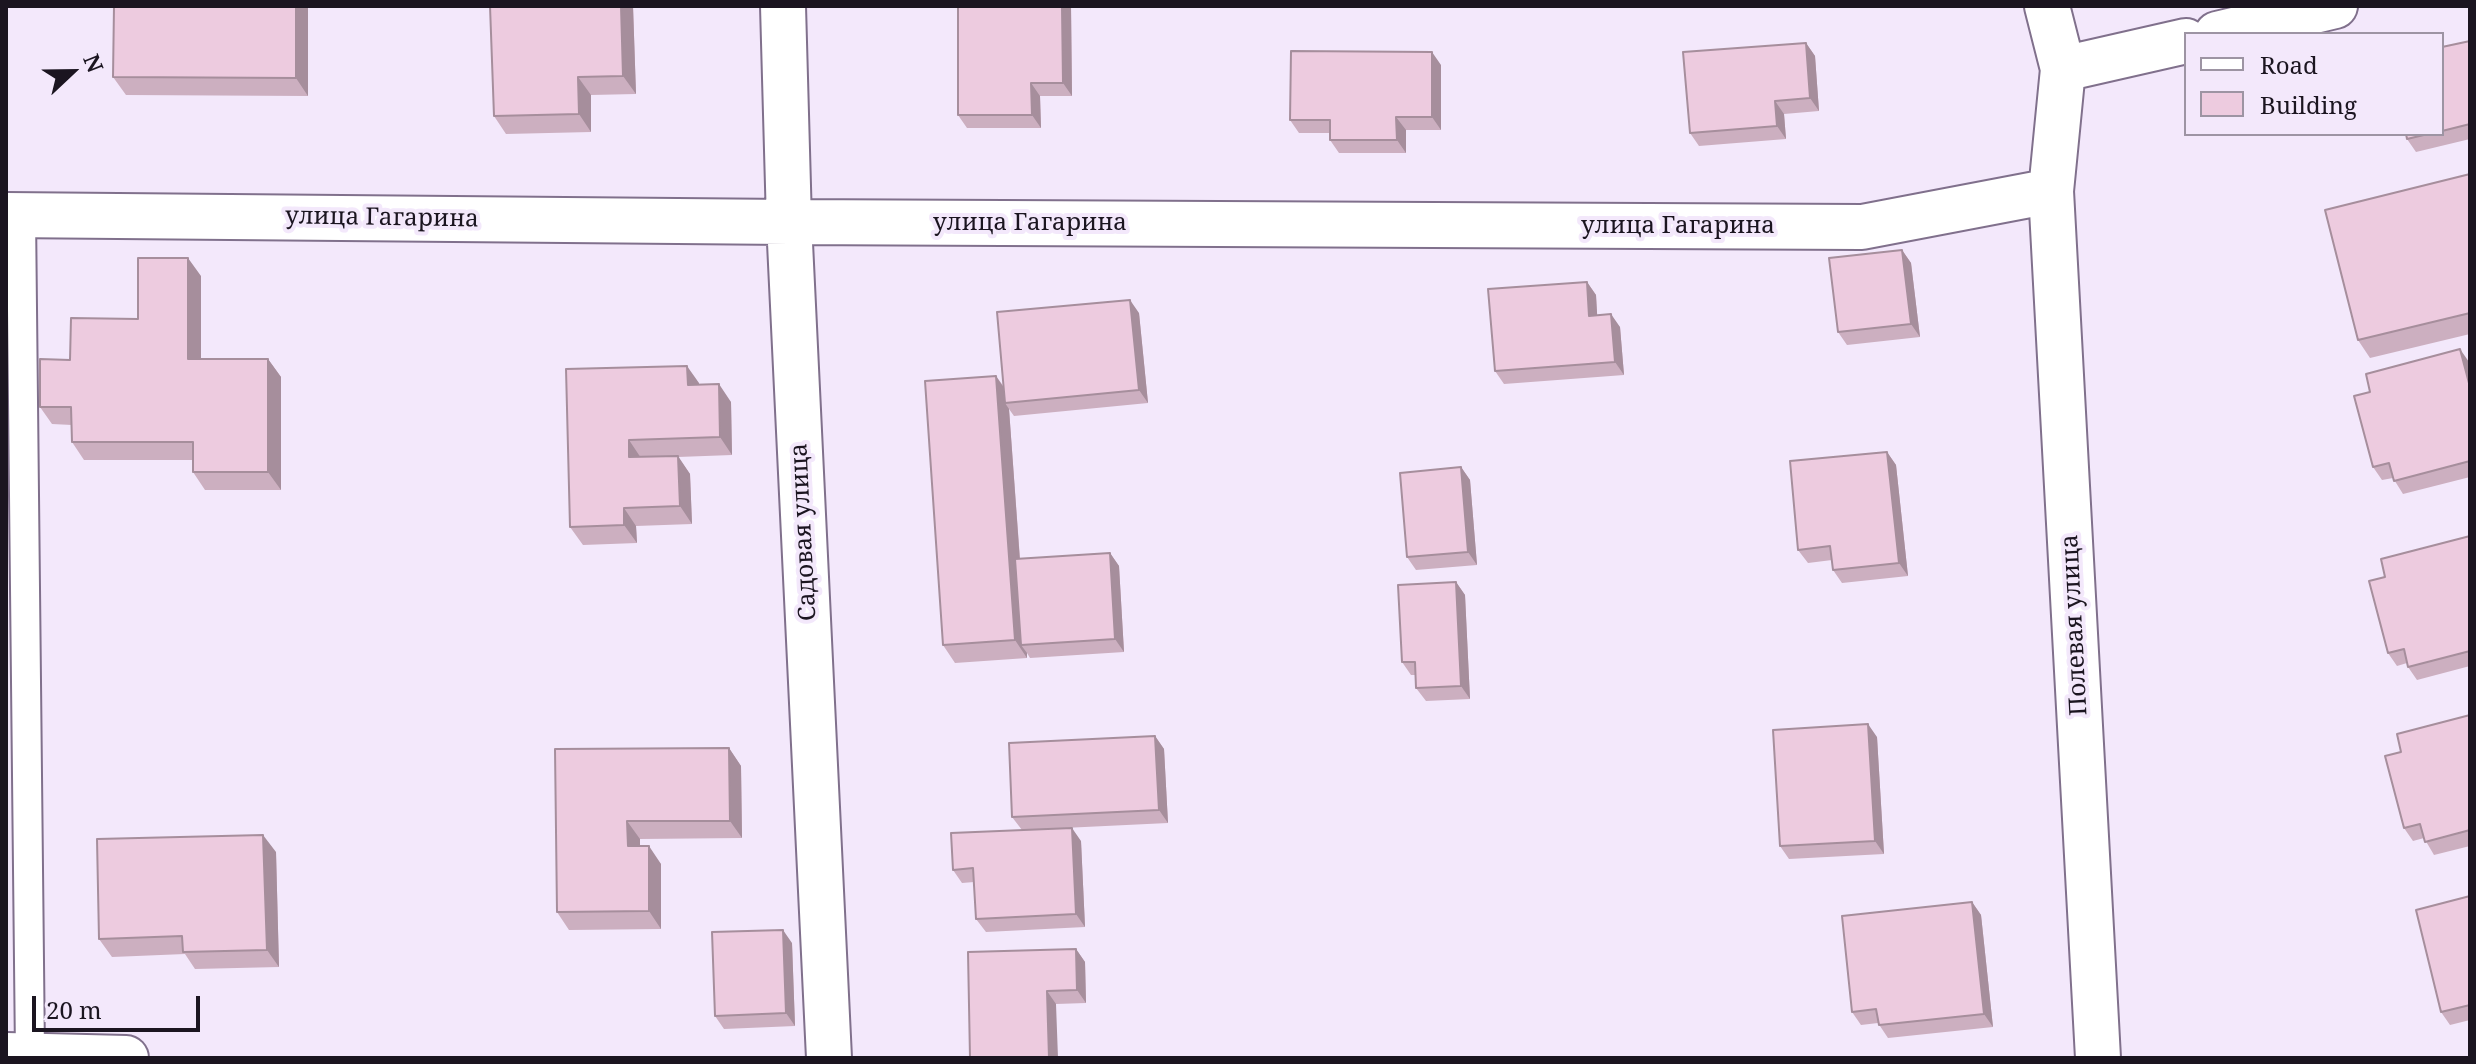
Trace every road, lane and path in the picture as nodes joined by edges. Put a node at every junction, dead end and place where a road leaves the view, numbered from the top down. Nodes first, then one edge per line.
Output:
1 (783, 6) edge
2 (2047, 6) edge
3 (2335, 6) edge
4 (2225, 32) edge
5 (2184, 41) edge
6 (2063, 69) junction
7 (2051, 191) junction
8 (14, 215) edge
9 (789, 222) junction
10 (18, 1055) edge
11 (126, 1058) edge
12 (829, 1058) edge
13 (2098, 1058) edge

1 - 9 street, Садовая улица
2 - 6 street, Полевая улица
3 - 4 street
5 - 6 street
6 - 7 street, Полевая улица
7 - 9 street, улица Гагарина
7 - 13 street, Полевая улица
8 - 9 street, улица Гагарина
8 - 10 lane
9 - 12 street, Садовая улица
10 - 11 street

